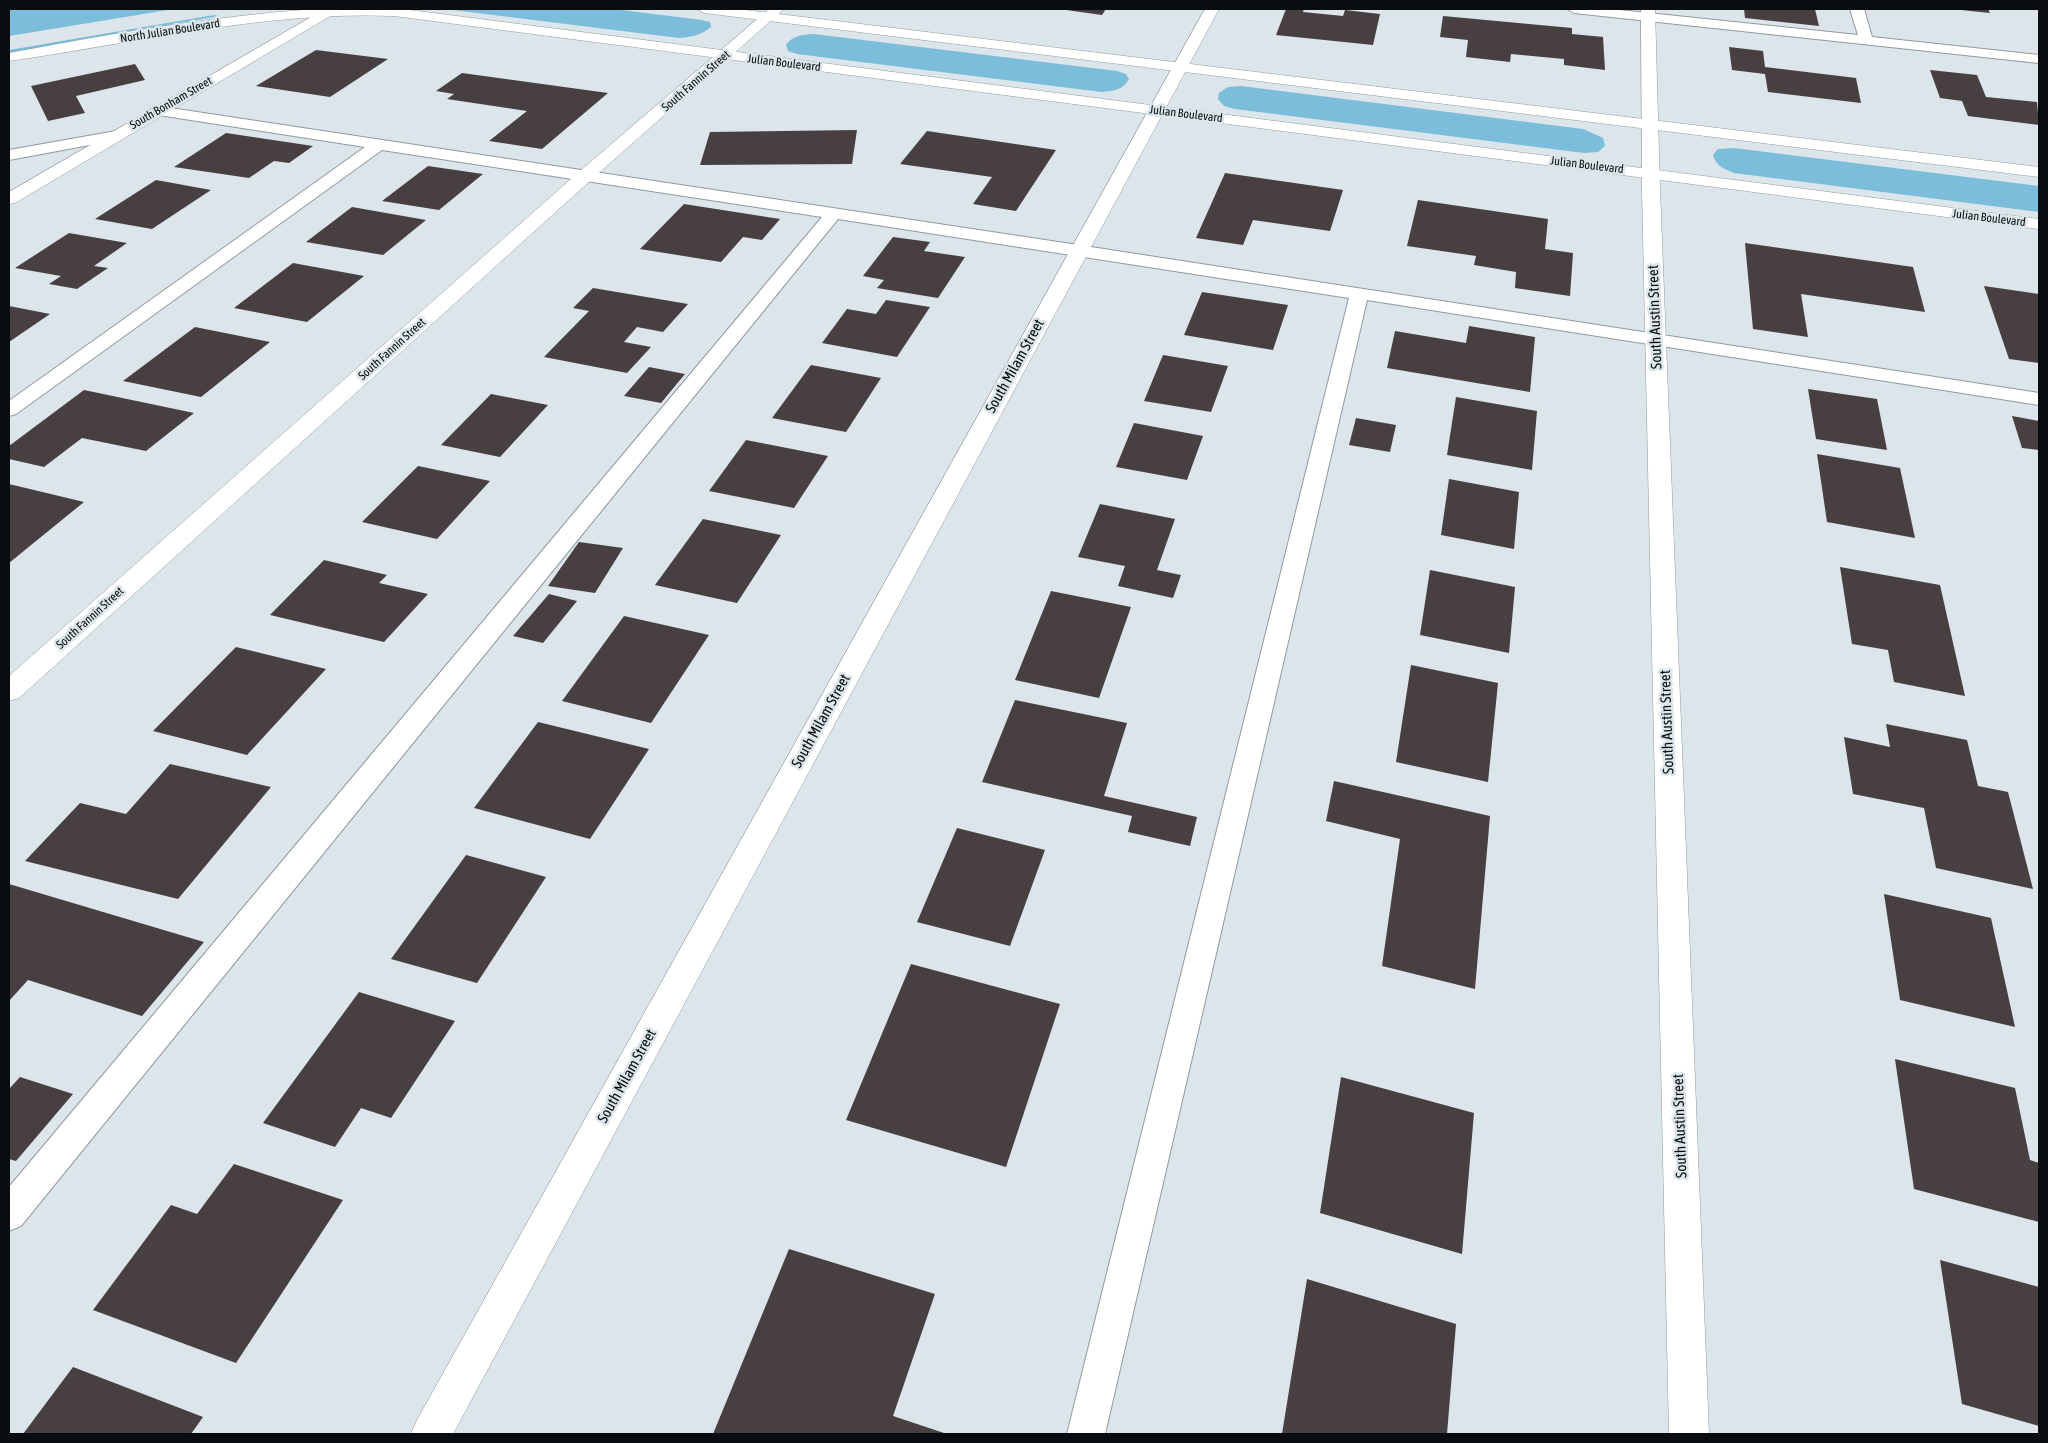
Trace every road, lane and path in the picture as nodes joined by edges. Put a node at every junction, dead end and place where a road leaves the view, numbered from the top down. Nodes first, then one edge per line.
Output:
1 (221, 9) edge
2 (704, 9) edge
3 (1212, 9) edge
4 (1574, 9) edge
5 (1858, 9) edge
6 (333, 10) edge
7 (388, 11) edge
8 (773, 12) edge
9 (1648, 13) edge
10 (1866, 40) junction
11 (9, 44) edge
12 (725, 55) junction
13 (9, 57) edge
14 (2039, 59) edge
15 (1181, 67) junction
16 (1155, 110) junction
17 (157, 111) junction
18 (1650, 125) junction
19 (116, 136) junction
20 (380, 144) junction
21 (9, 155) edge
22 (2039, 172) edge
23 (1651, 173) junction
24 (586, 175) junction
25 (9, 199) edge
26 (834, 213) junction
27 (2039, 224) edge
28 (1078, 250) junction
29 (1359, 294) junction
30 (1656, 339) junction
31 (2039, 399) edge
32 (9, 410) edge
33 (9, 691) edge
34 (9, 1214) edge
35 (431, 1434) edge
36 (1086, 1434) edge
37 (1689, 1434) edge

1 - 11 street, North Julian Boulevard
2 - 8 street
3 - 15 street, South Milam Street
4 - 9 lane
5 - 10 lane
6 - 7 street, Julian Boulevard
6 - 13 street, North Julian Boulevard
6 - 17 street, South Bonham Street
7 - 12 street, Julian Boulevard
8 - 12 street, South Fannin Street
8 - 15 street
9 - 10 lane
9 - 18 street, South Austin Street
10 - 14 lane
12 - 16 street, Julian Boulevard
12 - 24 street, South Fannin Street
15 - 16 street, South Milam Street
15 - 18 street
16 - 23 street, Julian Boulevard
16 - 28 street, South Milam Street
17 - 19 street, South Bonham Street
17 - 20 lane
18 - 22 street
18 - 23 street, South Austin Street
19 - 21 lane
19 - 25 street, South Bonham Street
20 - 24 lane
20 - 32 lane
23 - 27 street, Julian Boulevard
23 - 30 street, South Austin Street
24 - 26 lane
24 - 33 street, South Fannin Street
26 - 28 lane
26 - 34 lane
28 - 29 lane
28 - 35 street, South Milam Street
29 - 30 lane
29 - 36 lane
30 - 31 lane
30 - 37 street, South Austin Street

